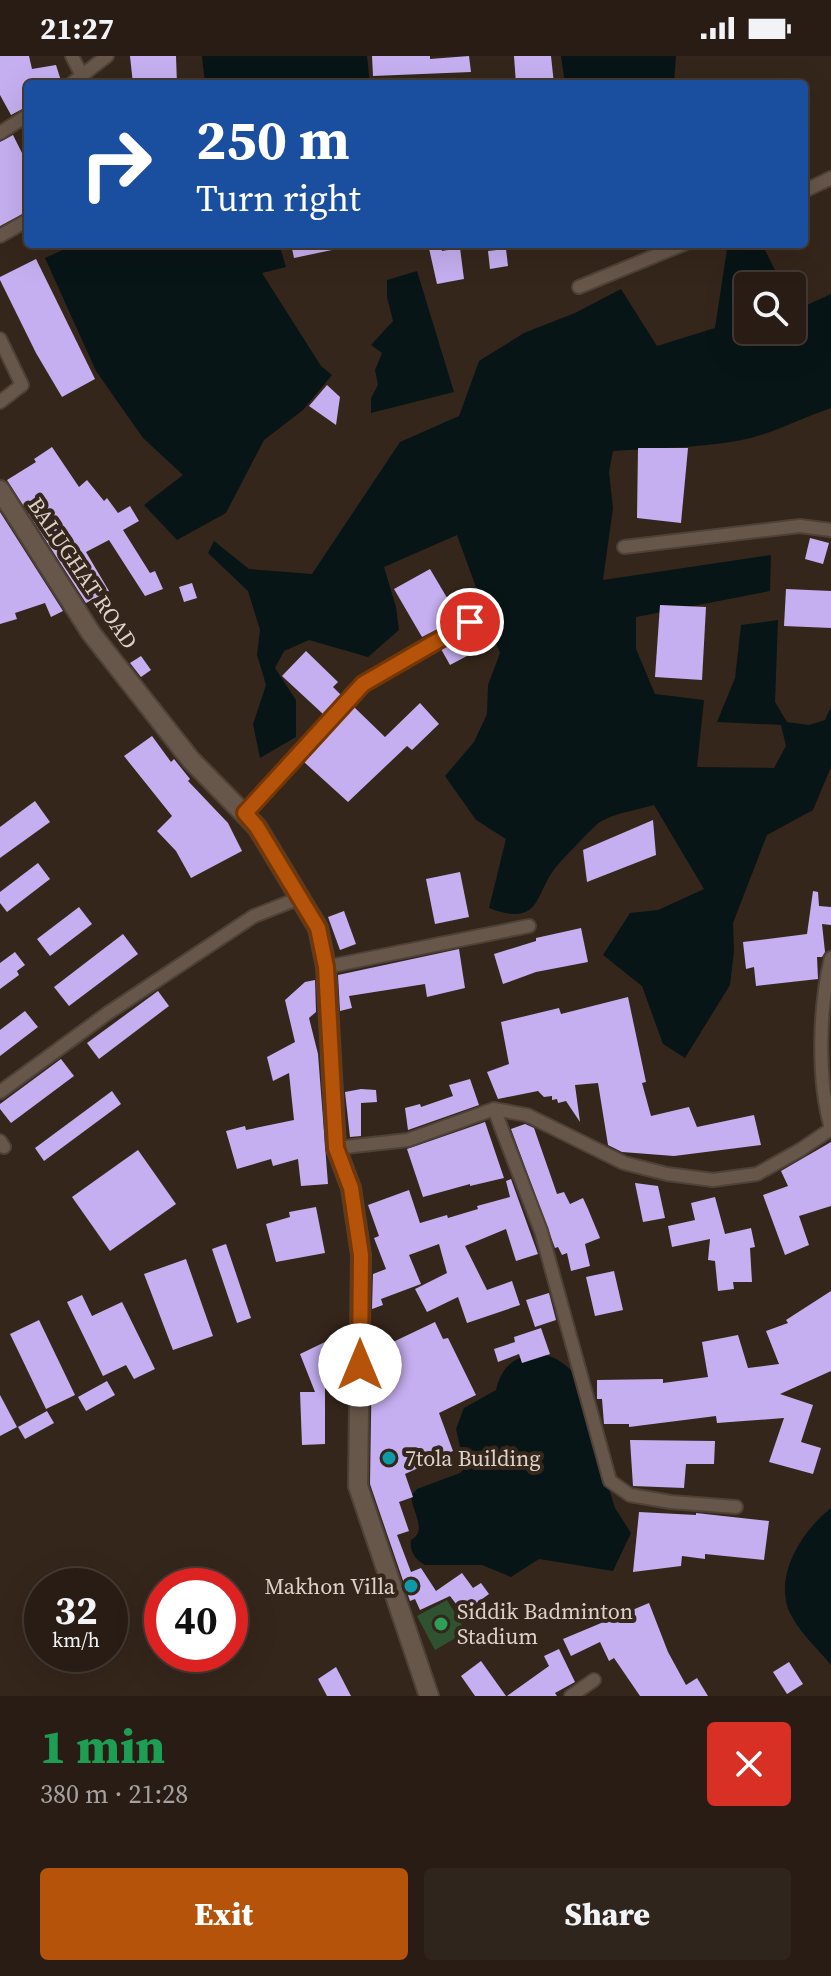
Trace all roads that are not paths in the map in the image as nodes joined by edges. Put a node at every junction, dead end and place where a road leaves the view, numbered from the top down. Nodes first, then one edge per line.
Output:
1 (72, 56) edge
2 (79, 56) edge
3 (107, 56) edge
4 (76, 80) edge
5 (24, 118) edge
6 (0, 133) edge
7 (831, 178) edge
8 (808, 189) edge
9 (24, 222) edge
10 (0, 236) edge
11 (674, 248) edge
12 (579, 287) dead end
13 (0, 339) edge
14 (0, 402) edge
15 (0, 490) edge
16 (831, 530) edge
17 (624, 547) dead end
18 (470, 622) dead end
19 (245, 813) junction
20 (300, 898) junction
21 (529, 926) dead end
22 (831, 958) edge
23 (326, 967) junction
24 (0, 1092) edge
25 (494, 1109) junction
26 (831, 1128) edge
27 (336, 1148) junction
28 (736, 1507) dead end
29 (594, 1680) dead end
30 (429, 1696) edge
31 (571, 1696) edge

1 - 4 street
2 - 4 street
3 - 4 street
5 - 6 street
7 - 8 street
9 - 10 street
11 - 12 street
13 - 14 street
15 - 19 street, BALUGHAT ROAD
16 - 17 street
18 - 19 street
19 - 20 street, BALUGHAT ROAD
20 - 23 street, BALUGHAT ROAD
20 - 24 street
21 - 23 street
22 - 26 street
23 - 27 street, BALUGHAT ROAD
25 - 26 street
25 - 27 street
25 - 28 street
27 - 30 street, BALUGHAT ROAD
29 - 31 street

